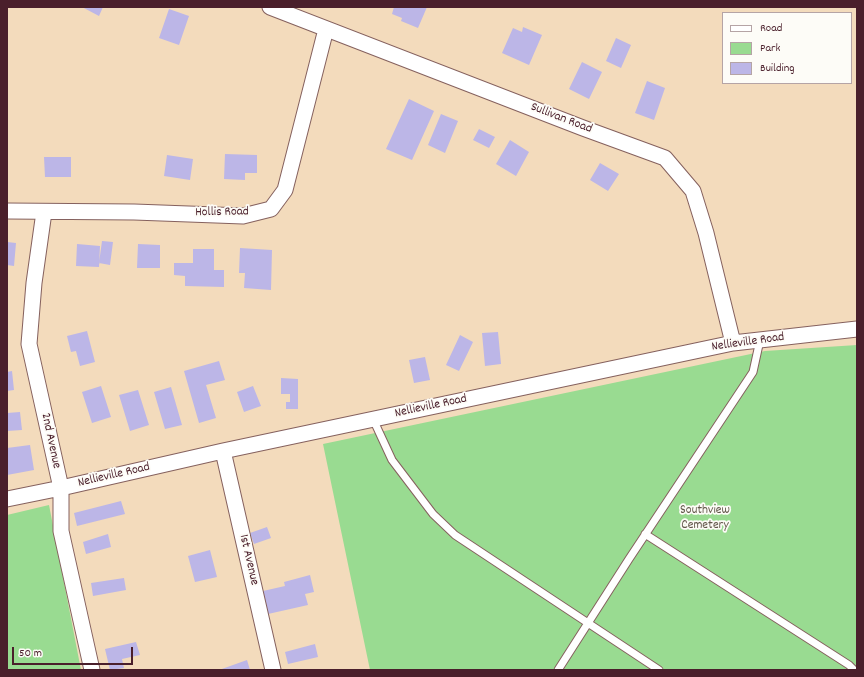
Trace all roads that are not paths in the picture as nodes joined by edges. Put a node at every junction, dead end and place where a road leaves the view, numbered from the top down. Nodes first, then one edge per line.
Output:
1 (270, 7) edge
2 (326, 29) junction
3 (7, 211) edge
4 (44, 212) junction
5 (857, 329) edge
6 (760, 340) junction
7 (733, 343) junction
8 (373, 419) junction
9 (223, 451) junction
10 (61, 488) junction
11 (7, 499) edge
12 (646, 534) junction
13 (588, 624) junction
14 (92, 670) edge
15 (273, 670) edge
16 (558, 670) edge
17 (659, 670) edge
18 (854, 670) edge

1 - 2 street, Sullivan Road
2 - 4 street, Hollis Road
2 - 7 street, Sullivan Road
3 - 4 street, Hollis Road
4 - 10 street, 2nd Avenue
5 - 6 street, Nellieville Road
6 - 7 street, Nellieville Road
6 - 12 lane
7 - 8 street, Nellieville Road
8 - 9 street, Nellieville Road
8 - 13 lane
9 - 10 street, Nellieville Road
9 - 15 street, 1st Avenue
10 - 11 street, Nellieville Road
10 - 14 street, 2nd Avenue
12 - 13 lane
12 - 18 lane
13 - 16 lane
13 - 17 lane

